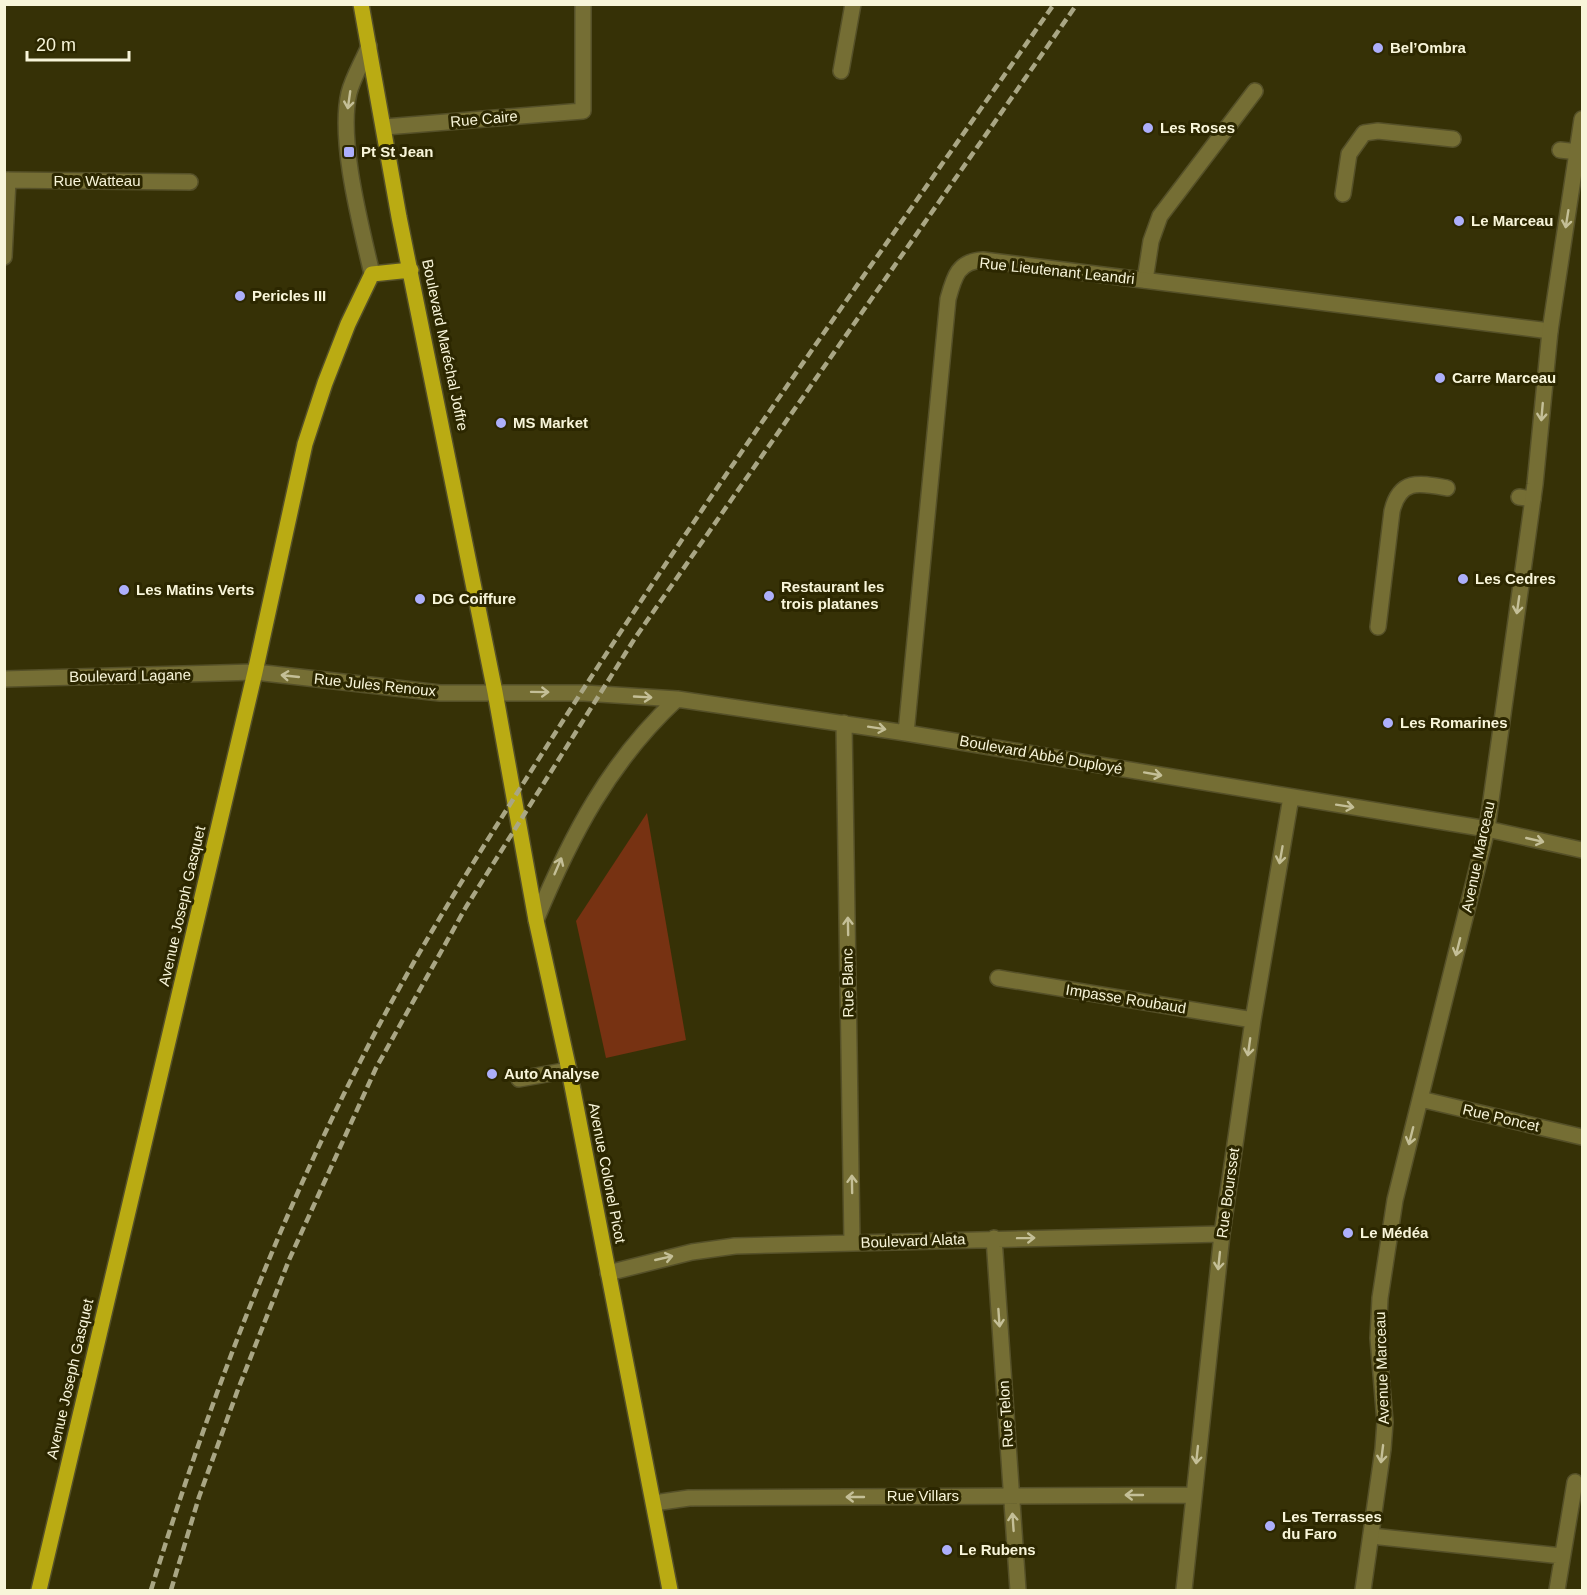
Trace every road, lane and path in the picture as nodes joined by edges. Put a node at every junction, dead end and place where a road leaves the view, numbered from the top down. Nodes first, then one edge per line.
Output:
1 (361, 4) edge
2 (582, 4) edge
3 (853, 4) edge
4 (369, 46) junction
5 (841, 71) dead end
6 (1255, 91) dead end
7 (1582, 119) edge
8 (385, 127) junction
9 (1453, 139) dead end
10 (1560, 150) dead end
11 (1578, 152) junction
12 (6, 180) edge
13 (190, 182) dead end
14 (1343, 194) dead end
15 (4, 257) edge
16 (411, 270) junction
17 (372, 274) junction
18 (1145, 280) junction
19 (1550, 331) junction
20 (1447, 488) dead end
21 (1378, 627) dead end
22 (255, 672) junction
23 (4, 679) edge
24 (495, 692) junction
25 (677, 699) junction
26 (844, 723) junction
27 (906, 733) junction
28 (1291, 797) junction
29 (1487, 829) junction
30 (1582, 850) edge
31 (536, 920) junction
32 (998, 978) dead end
33 (1253, 1020) junction
34 (569, 1070) junction
35 (519, 1079) dead end
36 (1420, 1099) junction
37 (1582, 1137) edge
38 (1222, 1234) junction
39 (994, 1238) junction
40 (852, 1242) junction
41 (608, 1273) junction
42 (1575, 1482) dead end
43 (1193, 1495) junction
44 (1011, 1496) junction
45 (654, 1503) junction
46 (1371, 1536) junction
47 (1562, 1556) junction
48 (39, 1590) edge
49 (670, 1590) edge
50 (1018, 1590) edge
51 (1184, 1590) edge
52 (1363, 1590) edge
53 (1557, 1590) edge

1 - 4 main road, Boulevard Maréchal Joffre
2 - 8 street, Rue Caire
3 - 5 street
4 - 8 main road, Boulevard Maréchal Joffre
4 -> 17 street
6 - 18 street
7 - 11 street, Avenue Marceau
8 - 16 main road, Boulevard Maréchal Joffre
9 - 14 street
10 - 11 street
11 -> 19 street, Avenue Marceau
12 - 13 street, Rue Watteau
12 - 15 street
16 - 17 main road
16 - 24 main road, Boulevard Maréchal Joffre
17 - 22 main road, Avenue Joseph Gasquet
18 - 19 street, Rue Lieutenant Leandri
18 - 27 street, Rue Lieutenant Leandri
19 -> 29 street, Avenue Marceau
20 - 21 street
22 - 23 street, Boulevard Lagane
24 -> 22 street, Rue Jules Renoux
22 - 48 main road, Avenue Joseph Gasquet
24 -> 25 street, Boulevard Abbé Duployé
24 - 31 main road, Avenue Colonel Picot
25 - 26 street, Boulevard Abbé Duployé
31 -> 25 street
26 -> 27 street, Boulevard Abbé Duployé
40 -> 26 street, Rue Blanc
27 -> 28 street, Boulevard Abbé Duployé
28 -> 29 street, Boulevard Abbé Duployé
28 -> 33 street, Rue Boursset
29 -> 30 street, Boulevard Abbé Duployé
29 -> 36 street, Avenue Marceau
31 - 34 main road, Avenue Colonel Picot
32 - 33 street, Impasse Roubaud
33 -> 38 street, Rue Boursset
34 - 35 street
34 - 41 main road, Avenue Colonel Picot
36 - 37 street, Rue Poncet
36 -> 46 street, Avenue Marceau
39 -> 38 street, Boulevard Alata
38 -> 43 street, Rue Boursset
39 - 40 street, Boulevard Alata
39 -> 44 street, Rue Telon
41 -> 40 street, Boulevard Alata
41 - 45 main road, Avenue Colonel Picot
42 - 47 street
43 -> 44 street, Rue Villars
43 - 51 street, Rue Boursset
44 -> 45 street, Rue Villars
50 -> 44 street, Rue Telon
45 - 49 main road, Avenue Colonel Picot
46 - 47 street
46 - 52 street, Avenue Marceau
47 - 53 street

